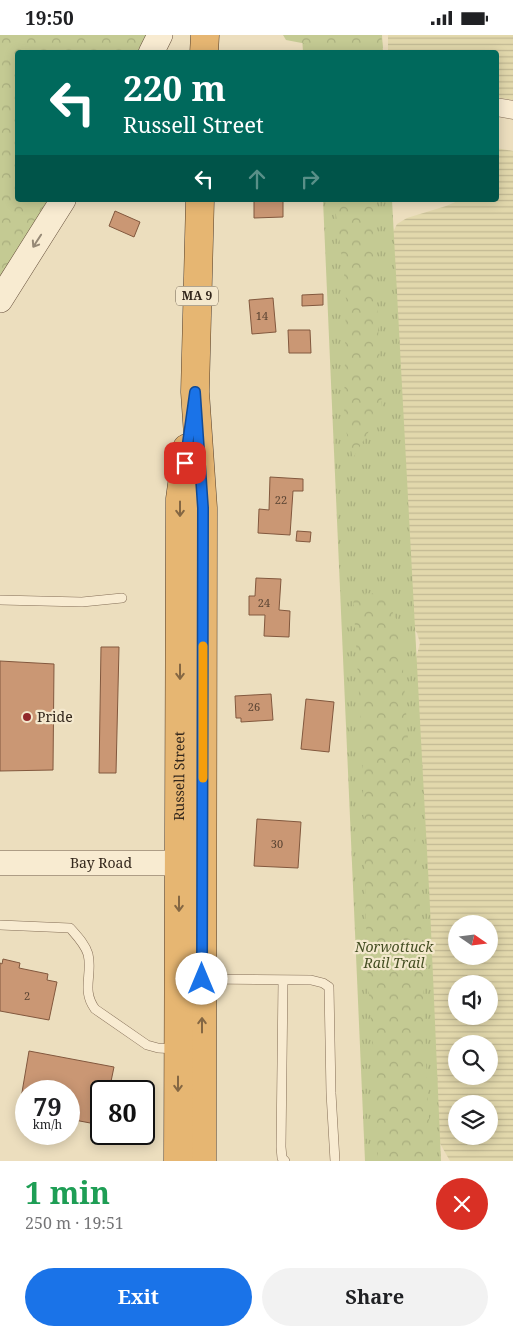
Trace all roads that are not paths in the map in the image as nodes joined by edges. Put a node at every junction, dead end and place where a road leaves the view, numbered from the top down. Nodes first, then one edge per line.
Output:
1 (160, 35) edge
2 (205, 35) edge
3 (152, 50) edge
4 (204, 50) edge
5 (499, 108) edge
6 (513, 110) edge
7 (62, 202) edge
8 (200, 202) edge
9 (0, 300) edge
10 (122, 598) dead end
11 (0, 600) edge
12 (0, 863) edge
13 (191, 863) junction
14 (0, 925) edge
15 (202, 979) junction
16 (283, 981) junction
17 (179, 1049) junction
18 (178, 1161) edge
19 (202, 1161) edge
20 (285, 1161) edge
21 (335, 1161) edge

1 - 3 main road
2 - 4 highway
5 - 6 street
7 -> 9 main road
8 - 13 highway, Russell Street / MA 9
10 - 11 lane
12 - 13 main road, Bay Road
13 - 15 highway, Russell Street / MA 9
13 -> 17 highway, Russell Street / MA 9
14 - 17 lane
15 - 16 lane
19 -> 15 highway, Russell Street / MA 9
16 - 20 lane
16 - 21 lane
17 -> 18 highway, Russell Street / MA 9

